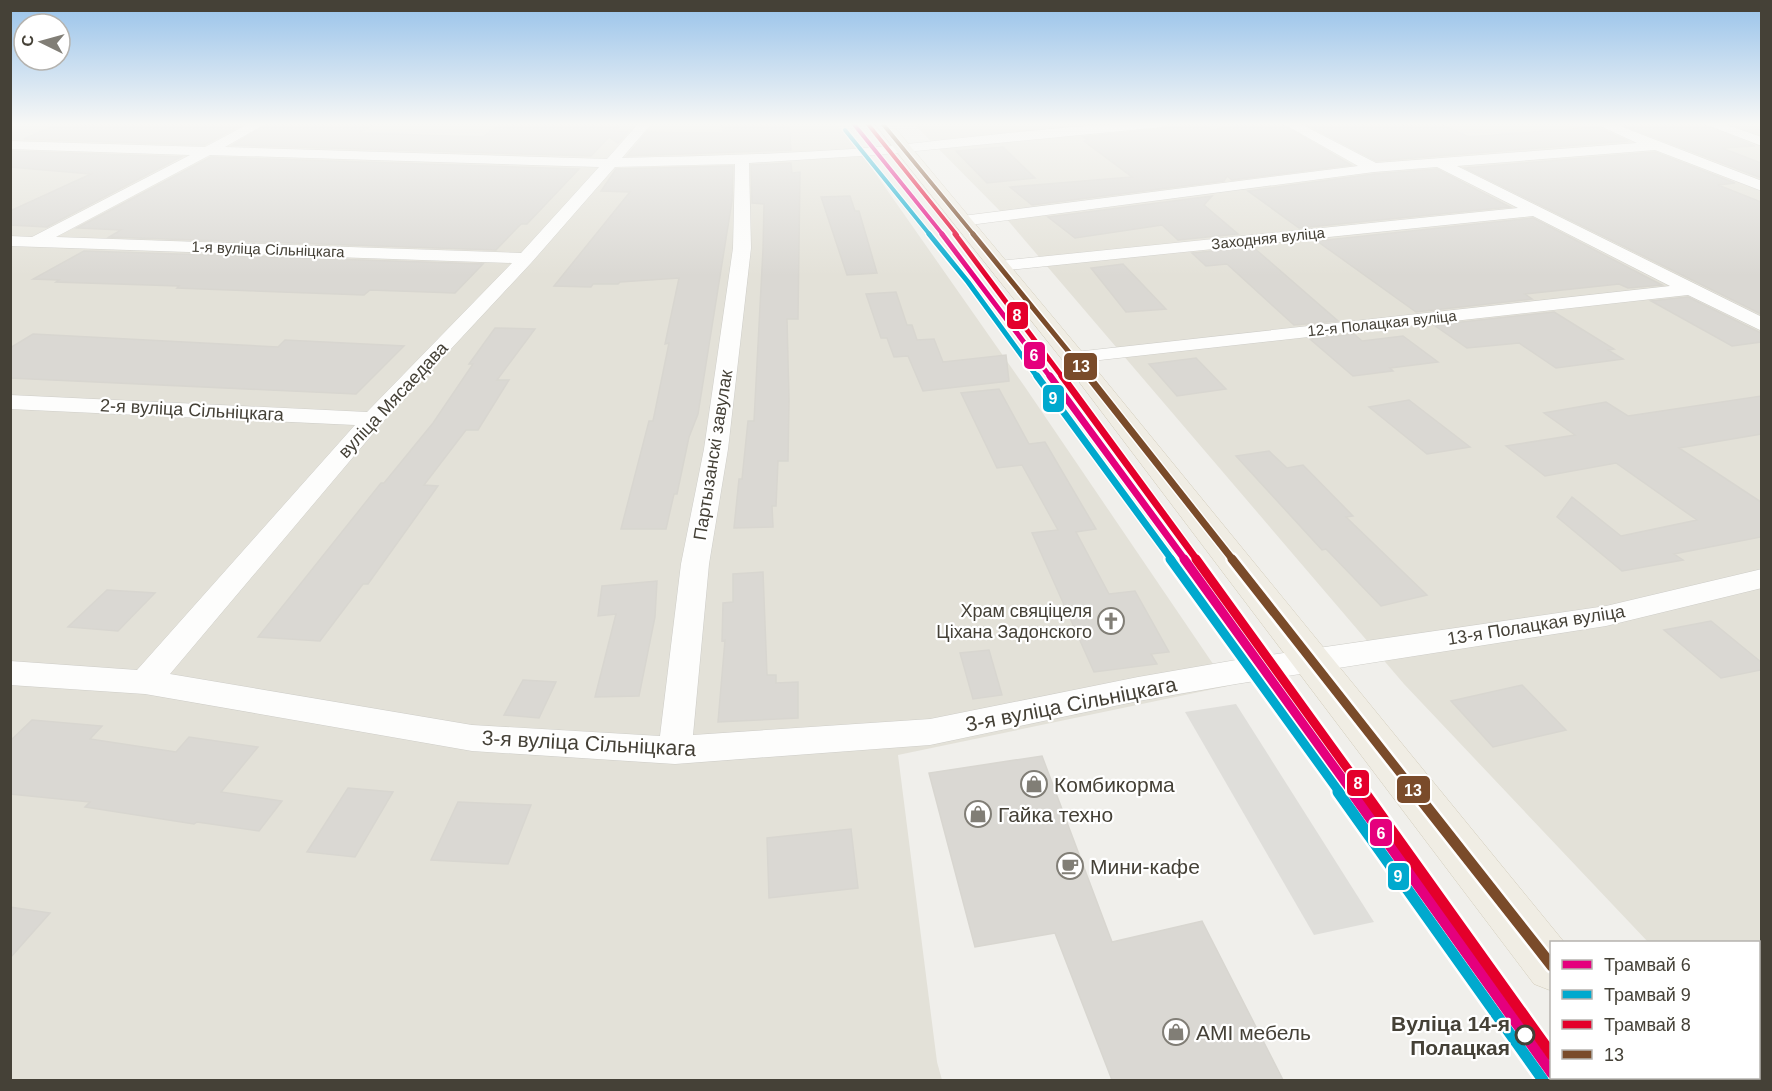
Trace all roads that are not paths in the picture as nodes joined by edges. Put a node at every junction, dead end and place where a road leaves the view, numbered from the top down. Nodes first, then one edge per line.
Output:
1 (163, 174) edge
2 (601, 174) edge
3 (742, 174) edge
4 (924, 174) edge
5 (1327, 174) edge
6 (1462, 174) edge
7 (1729, 174) edge
8 (1761, 187) edge
9 (1538, 211) junction
10 (962, 220) junction
11 (10, 241) edge
12 (34, 242) junction
13 (10, 254) edge
14 (526, 258) junction
15 (999, 266) junction
16 (1691, 289) junction
17 (1761, 325) edge
18 (1073, 357) junction
19 (10, 402) edge
20 (373, 419) junction
21 (1761, 578) edge
22 (1309, 659) junction
23 (10, 673) edge
24 (145, 682) junction
25 (675, 750) junction
26 (1550, 966) edge

1 - 12 street
2 - 14 street, вуліца Мясаедава
3 - 25 street, Партызанскі завулак
4 - 10 main road
5 - 10 street
6 - 9 street
7 - 8 street
9 - 15 street, Заходняя вуліца
9 - 16 street
10 - 15 main road
11 - 12 street, 1-я вуліца Сільніцкага
12 - 13 street
12 - 14 street, 1-я вуліца Сільніцкага
14 - 20 street, вуліца Мясаедава
15 - 18 main road
16 - 17 street
16 - 18 street, 12-я Полацкая вуліца
18 - 22 main road
19 - 20 street, 2-я вуліца Сільніцкага
20 - 24 street, вуліца Мясаедава
21 - 22 street, 13-я Полацкая вуліца
22 - 25 street, 3-я вуліца Сільніцкага
22 - 26 main road
23 - 24 street, 3-я вуліца Сільніцкага
24 - 25 street, 3-я вуліца Сільніцкага

